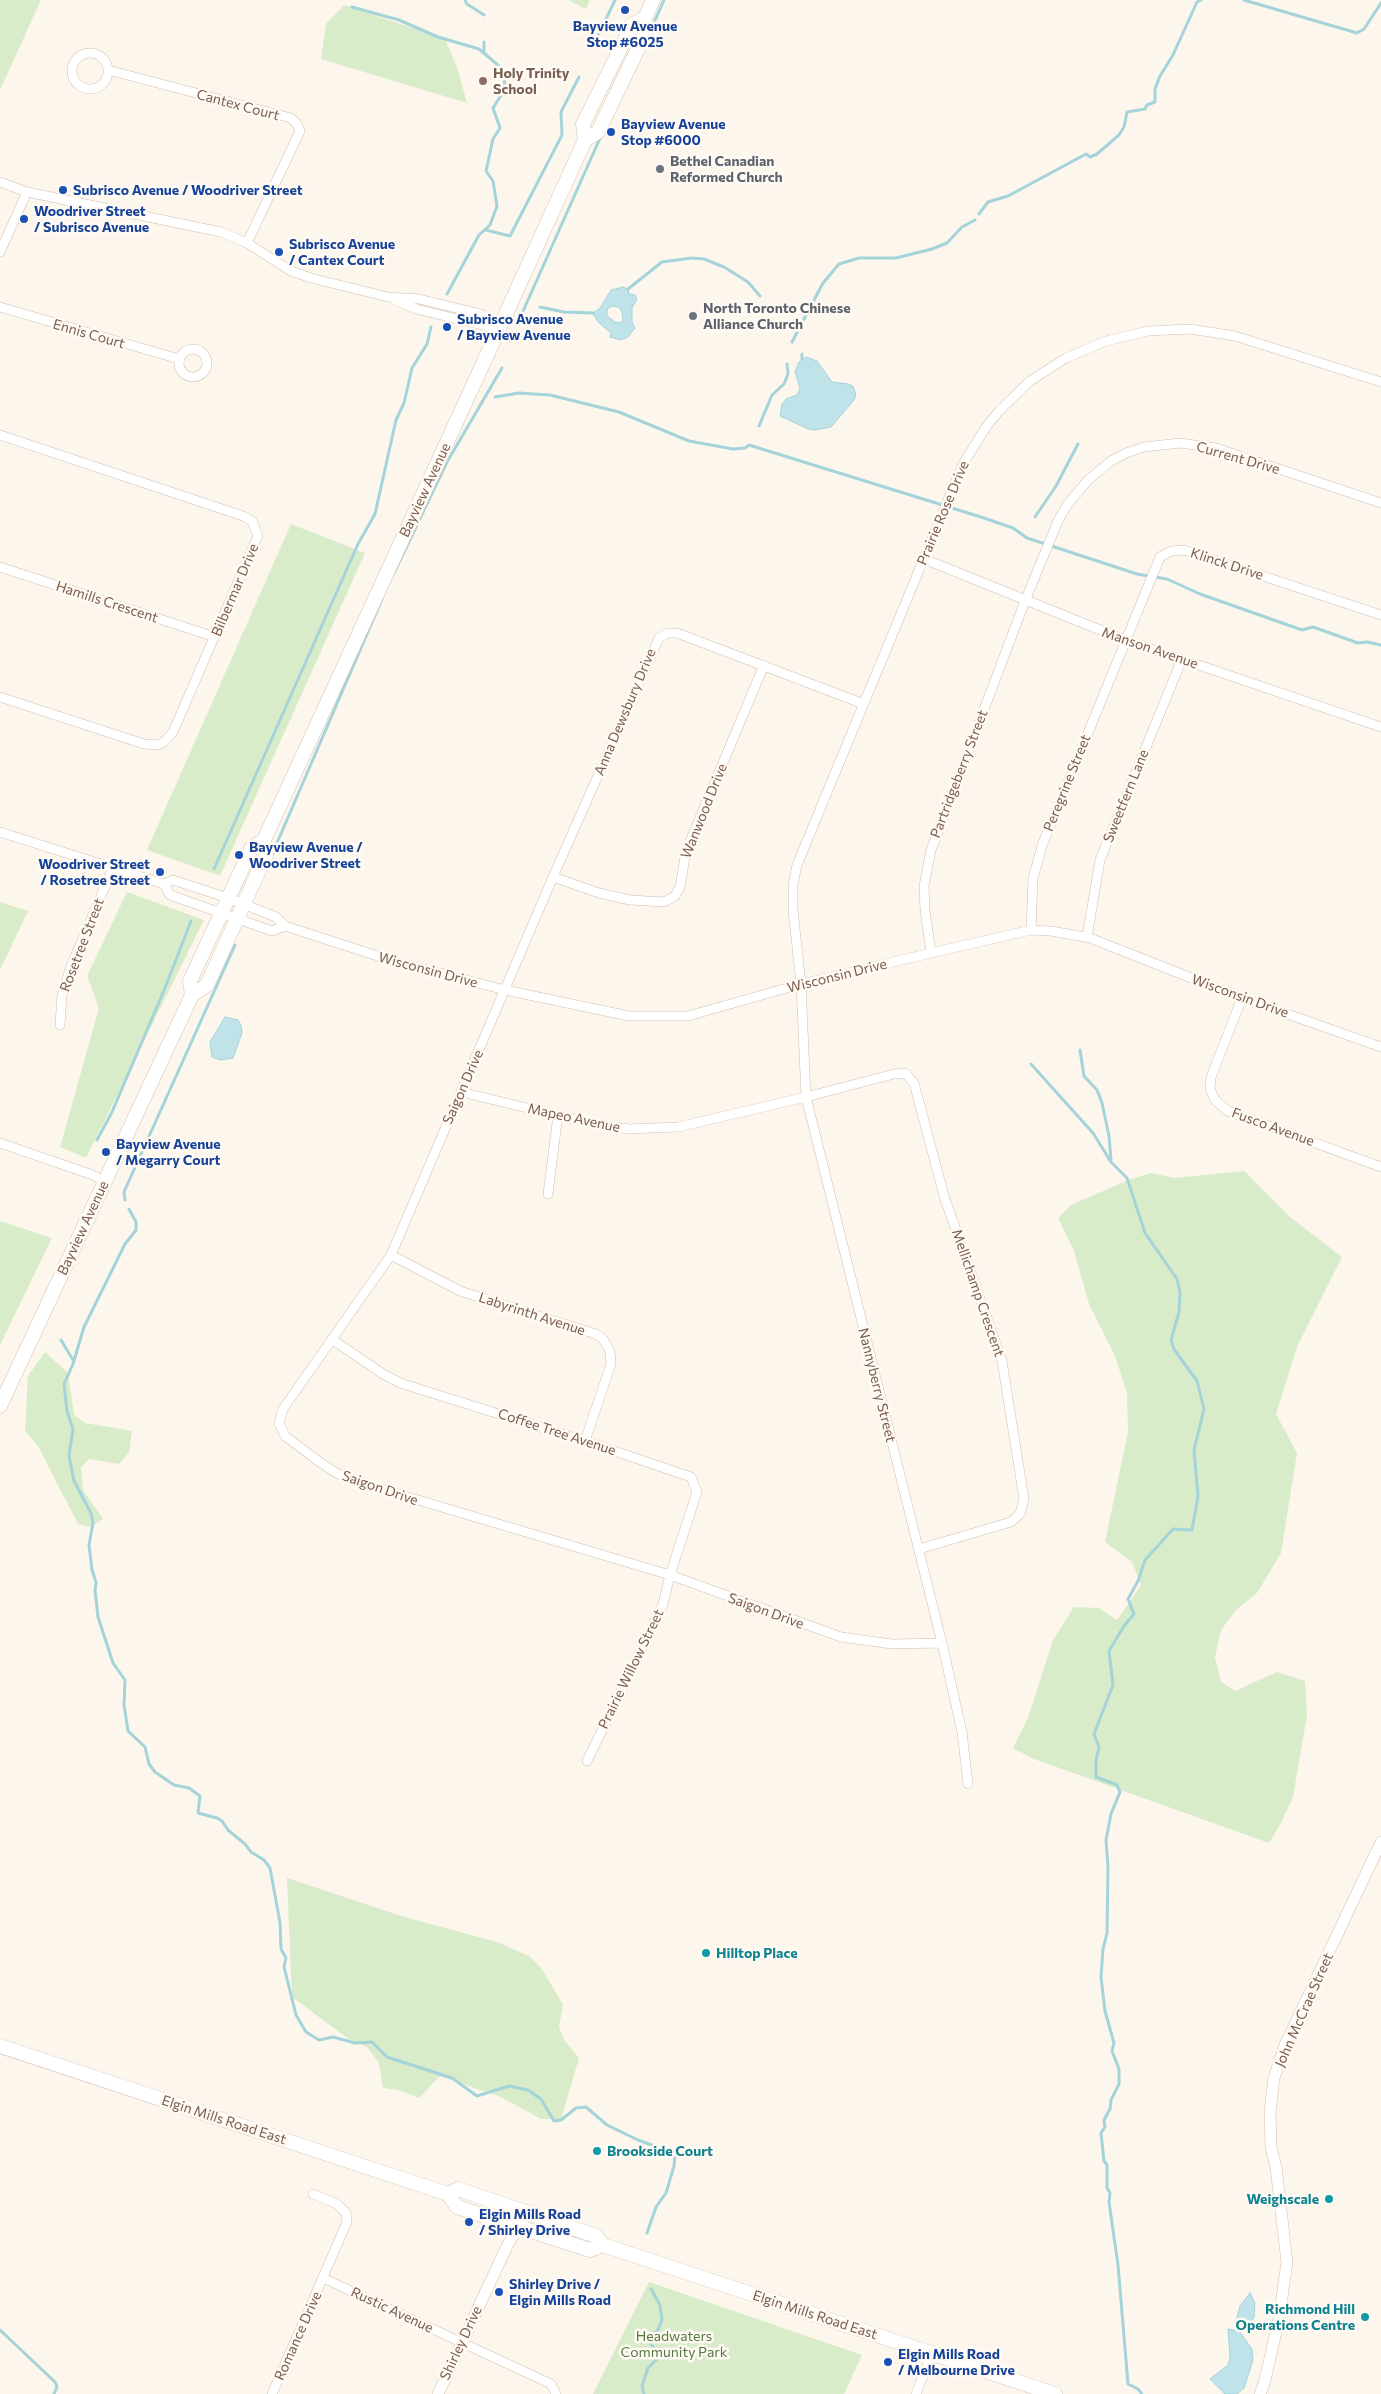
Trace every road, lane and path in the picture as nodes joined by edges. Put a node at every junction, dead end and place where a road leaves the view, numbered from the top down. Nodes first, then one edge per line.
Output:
1 (653, 0) edge
2 (108, 70) junction
3 (0, 182) edge
4 (27, 192) junction
5 (247, 243) junction
6 (0, 252) edge
7 (0, 307) edge
8 (499, 329) junction
9 (179, 359) dead end
10 (1381, 382) edge
11 (0, 435) edge
12 (1381, 503) edge
13 (924, 559) junction
14 (0, 567) edge
15 (1025, 601) junction
16 (1381, 615) edge
17 (215, 637) junction
18 (1124, 640) junction
19 (1182, 660) junction
20 (764, 665) junction
21 (0, 697) edge
22 (864, 704) junction
23 (1381, 727) edge
24 (0, 832) edge
25 (264, 840) junction
26 (114, 868) junction
27 (553, 877) junction
28 (164, 884) junction
29 (228, 898) junction
30 (243, 904) junction
31 (222, 913) junction
32 (237, 918) junction
33 (285, 926) junction
34 (1031, 930) junction
35 (1087, 937) junction
36 (931, 953) junction
37 (801, 984) junction
38 (505, 990) junction
39 (192, 996) junction
40 (1242, 998) junction
41 (60, 1025) dead end
42 (1381, 1047) edge
43 (461, 1092) junction
44 (806, 1097) junction
45 (558, 1115) junction
46 (0, 1143) edge
47 (1381, 1167) edge
48 (105, 1182) junction
49 (548, 1194) dead end
50 (391, 1255) junction
51 (333, 1340) junction
52 (0, 1406) edge
53 (585, 1441) junction
54 (919, 1549) junction
55 (670, 1575) junction
56 (942, 1643) junction
57 (587, 1760) dead end
58 (968, 1784) dead end
59 (1381, 1842) edge
60 (0, 2046) edge
61 (313, 2194) dead end
62 (448, 2194) junction
63 (527, 2212) junction
64 (518, 2227) junction
65 (603, 2245) junction
66 (323, 2278) junction
67 (462, 2342) junction
68 (932, 2354) junction
69 (272, 2394) edge
70 (438, 2394) edge
71 (556, 2394) edge
72 (916, 2394) edge
73 (1055, 2394) edge
74 (1260, 2394) edge

1 - 8 main road, Bayview Avenue
2 - 2 street, Cantex Court
2 - 5 street, Cantex Court
3 - 4 street
4 - 5 street
4 - 6 street
5 - 8 street
7 - 9 street, Ennis Court
8 - 25 main road, Bayview Avenue
10 - 13 street, Prairie Rose Drive
11 - 17 street, Bilbermar Drive
12 - 15 street, Current Drive
13 - 15 street, Manson Avenue
13 - 22 street, Prairie Rose Drive
14 - 17 street, Hamills Crescent
15 - 18 street, Manson Avenue
15 - 36 street, Partridgeberry Street
16 - 18 street, Klinck Drive
17 - 21 street, Bilbermar Drive
18 - 19 street, Manson Avenue
18 - 34 street, Peregrine Street
19 - 23 street, Manson Avenue
19 - 35 street, Sweetfern Lane
20 - 22 street, Anna Dewsbury Drive
20 - 27 street, Anna Dewsbury Drive
20 - 27 street, Wanwood Drive
22 - 37 street, Prairie Rose Drive
24 - 26 street
25 - 29 main road, Bayview Avenue
25 - 30 main road, Bayview Avenue
26 - 28 street
26 - 41 street, Rosetree Street
27 - 38 street, Anna Dewsbury Drive
28 - 29 street, Wisconsin Drive
28 - 31 street, Wisconsin Drive
29 - 30 street, Wisconsin Drive
29 - 31 main road, Bayview Avenue
30 - 32 main road, Bayview Avenue
30 - 33 street, Wisconsin Drive
31 - 32 street, Wisconsin Drive
31 - 39 main road, Bayview Avenue
32 - 33 street, Wisconsin Drive
32 - 39 main road, Bayview Avenue
33 - 38 street, Wisconsin Drive
34 - 35 street, Wisconsin Drive
34 - 36 street, Wisconsin Drive
35 - 40 street, Wisconsin Drive
36 - 37 street, Wisconsin Drive
37 - 38 street, Wisconsin Drive
37 - 44 street, Nannyberry Street
38 - 43 street, Saigon Drive
39 - 48 main road, Bayview Avenue
40 - 42 street, Wisconsin Drive
40 - 47 street, Fusco Avenue
43 - 45 street, Mapeo Avenue
43 - 50 street, Saigon Drive
44 - 45 street, Mapeo Avenue
44 - 54 street, Nannyberry Street
44 - 54 street, Mellichamp Crescent
45 - 49 street
46 - 48 street
48 - 52 main road, Bayview Avenue
50 - 51 street, Saigon Drive
50 - 53 street, Labyrinth Avenue
51 - 53 street, Coffee Tree Avenue
51 - 55 street, Saigon Drive
53 - 55 street, Coffee Tree Avenue
54 - 56 street, Nannyberry Street
55 - 56 street, Saigon Drive
55 - 57 street, Prairie Willow Street
56 - 58 street, Nannyberry Street
59 - 74 street, John McCrae Street
60 - 62 main road, Elgin Mills Road East
61 - 66 street, Romance Drive
62 - 63 main road, Elgin Mills Road East
62 - 64 main road, Elgin Mills Road East
63 - 64 street, Shirley Drive
63 - 65 main road, Elgin Mills Road East
64 - 65 main road, Elgin Mills Road East
64 - 67 street, Shirley Drive
65 - 68 main road, Elgin Mills Road East
66 - 67 street, Rustic Avenue
66 - 69 street, Romance Drive
67 - 70 street, Shirley Drive
67 - 71 street, Rustic Avenue
68 - 72 street
68 - 73 main road, Elgin Mills Road East

